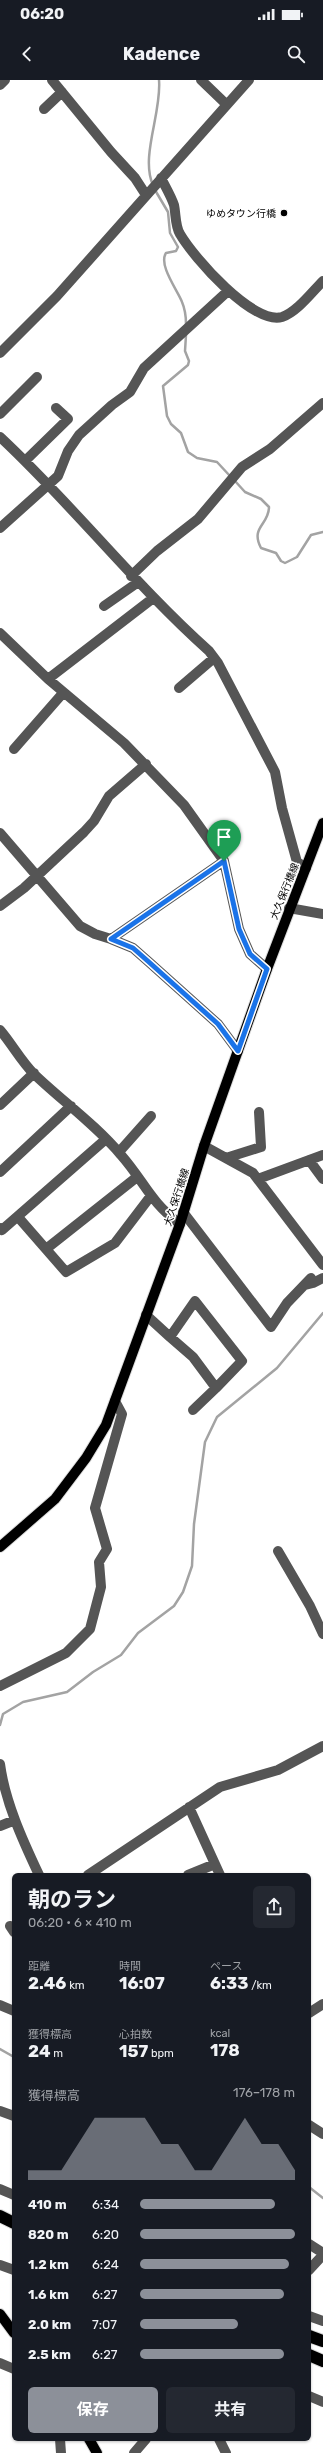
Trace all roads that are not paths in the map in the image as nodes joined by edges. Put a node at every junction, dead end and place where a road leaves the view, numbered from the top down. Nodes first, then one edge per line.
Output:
1 (5, 80) edge
2 (52, 80) edge
3 (201, 80) edge
4 (249, 80) edge
5 (0, 85) edge
6 (62, 92) junction
7 (226, 104) junction
8 (44, 109) dead end
9 (161, 178) junction
10 (146, 195) junction
11 (323, 281) edge
12 (228, 291) junction
13 (0, 353) edge
14 (37, 377) dead end
15 (323, 403) edge
16 (56, 408) dead end
17 (0, 414) edge
18 (0, 437) edge
19 (26, 461) junction
20 (50, 485) junction
21 (0, 528) edge
22 (134, 579) junction
23 (152, 599) junction
24 (104, 606) dead end
25 (0, 633) edge
26 (214, 658) junction
27 (48, 679) junction
28 (179, 688) dead end
29 (63, 693) junction
30 (14, 748) dead end
31 (146, 764) junction
32 (323, 822) edge
33 (0, 833) edge
34 (224, 861) junction
35 (306, 868) junction
36 (38, 875) junction
37 (0, 906) edge
38 (289, 908) junction
39 (323, 914) edge
40 (111, 939) junction
41 (267, 969) junction
42 (1, 1035) edge
43 (238, 1051) junction
44 (34, 1073) junction
45 (0, 1105) edge
46 (71, 1106) junction
47 (259, 1112) dead end
48 (151, 1116) dead end
49 (106, 1139) junction
50 (204, 1146) junction
51 (119, 1152) junction
52 (323, 1156) edge
53 (226, 1158) junction
54 (309, 1160) junction
55 (0, 1172) edge
56 (137, 1177) junction
57 (258, 1179) junction
58 (323, 1179) edge
59 (150, 1197) junction
60 (183, 1212) junction
61 (18, 1217) junction
62 (180, 1224) junction
63 (0, 1228) edge
64 (46, 1249) junction
65 (323, 1265) edge
66 (323, 1278) edge
67 (146, 1315) junction
68 (170, 1337) junction
69 (216, 1388) junction
70 (115, 1401) junction
71 (193, 1410) dead end
72 (0, 1547) edge
73 (278, 1551) dead end
74 (323, 1634) edge
75 (0, 1686) edge
76 (323, 1746) edge
77 (0, 1764) edge
78 (189, 1807) junction
79 (15, 1820) junction
80 (0, 1826) edge
81 (215, 1864) junction
82 (39, 1873) edge
83 (91, 1873) edge
84 (193, 1873) edge
85 (219, 1873) edge
86 (323, 2004) edge
87 (0, 2005) edge
88 (12, 2010) edge
89 (311, 2012) edge
90 (0, 2111) edge
91 (12, 2115) edge
92 (311, 2126) edge
93 (323, 2134) edge
94 (0, 2189) edge
95 (12, 2194) edge
96 (0, 2216) edge
97 (12, 2222) edge
98 (311, 2245) edge
99 (323, 2254) edge
100 (0, 2265) edge
101 (311, 2268) edge
102 (12, 2269) edge
103 (0, 2314) edge
104 (311, 2317) edge
105 (323, 2320) edge
106 (12, 2330) edge
107 (311, 2337) edge
108 (323, 2341) edge
109 (311, 2349) edge
110 (323, 2354) edge
111 (311, 2356) edge
112 (323, 2362) edge
113 (0, 2363) edge
114 (12, 2368) edge
115 (311, 2397) edge
116 (323, 2402) edge
117 (60, 2441) edge
118 (90, 2441) edge
119 (144, 2441) edge
120 (220, 2441) edge
121 (61, 2453) edge
122 (97, 2453) edge
123 (134, 2453) edge
124 (226, 2453) edge

1 - 5 street
2 - 6 street
3 - 7 street
4 - 7 street
6 - 8 street
6 - 10 street
7 - 9 street
9 - 10 street
9 - 12 street
10 - 13 street
11 - 12 street
12 - 20 street
14 - 17 street
15 - 22 street
16 - 19 street
18 - 19 street
19 - 20 street
20 - 21 street
20 - 22 street
22 - 23 street
22 - 24 street
23 - 26 street
23 - 27 street
25 - 27 street
26 - 28 street
26 - 35 street
27 - 29 street
29 - 30 street
29 - 31 street
31 - 34 street
31 - 36 street
32 - 35 main road, 大久保行橋線
33 - 36 street
34 - 40 street
34 - 41 street
35 - 38 main road, 大久保行橋線
36 - 37 street
36 - 40 street
38 - 39 street
38 - 41 main road, 大久保行橋線
40 - 43 street
41 - 43 main road, 大久保行橋線
42 - 44 street
43 - 50 main road, 大久保行橋線
44 - 45 street
44 - 46 street
46 - 49 street
46 - 55 street
47 - 53 street
48 - 51 street
49 - 51 street
49 - 61 street
50 - 53 street
50 - 60 main road, 大久保行橋線
51 - 56 street
52 - 54 street
53 - 57 street
54 - 57 street
54 - 58 street
56 - 59 street
56 - 64 street
57 - 65 street
59 - 62 street
59 - 64 street
60 - 62 main road, 大久保行橋線
60 - 66 street
61 - 63 street
61 - 64 street
62 - 67 main road, 大久保行橋線
67 - 68 street
67 - 70 main road, 大久保行橋線
68 - 69 street
68 - 69 street
69 - 71 street
70 - 72 main road, 大久保行橋線
70 - 75 street
73 - 74 street
76 - 78 street
77 - 79 street
78 - 81 street
78 - 83 street
79 - 80 street
79 - 82 street
81 - 84 street
81 - 85 street
86 - 89 street
87 - 88 street
90 - 91 street
92 - 93 street
94 - 95 street
96 - 97 highway
98 - 99 street
99 - 101 street
100 - 102 street
103 - 106 main road
104 - 105 street
107 - 108 highway
109 - 110 highway
111 - 112 highway
113 - 114 street
115 - 116 street
117 - 121 street
118 - 122 main road
119 - 123 street
120 - 124 street

